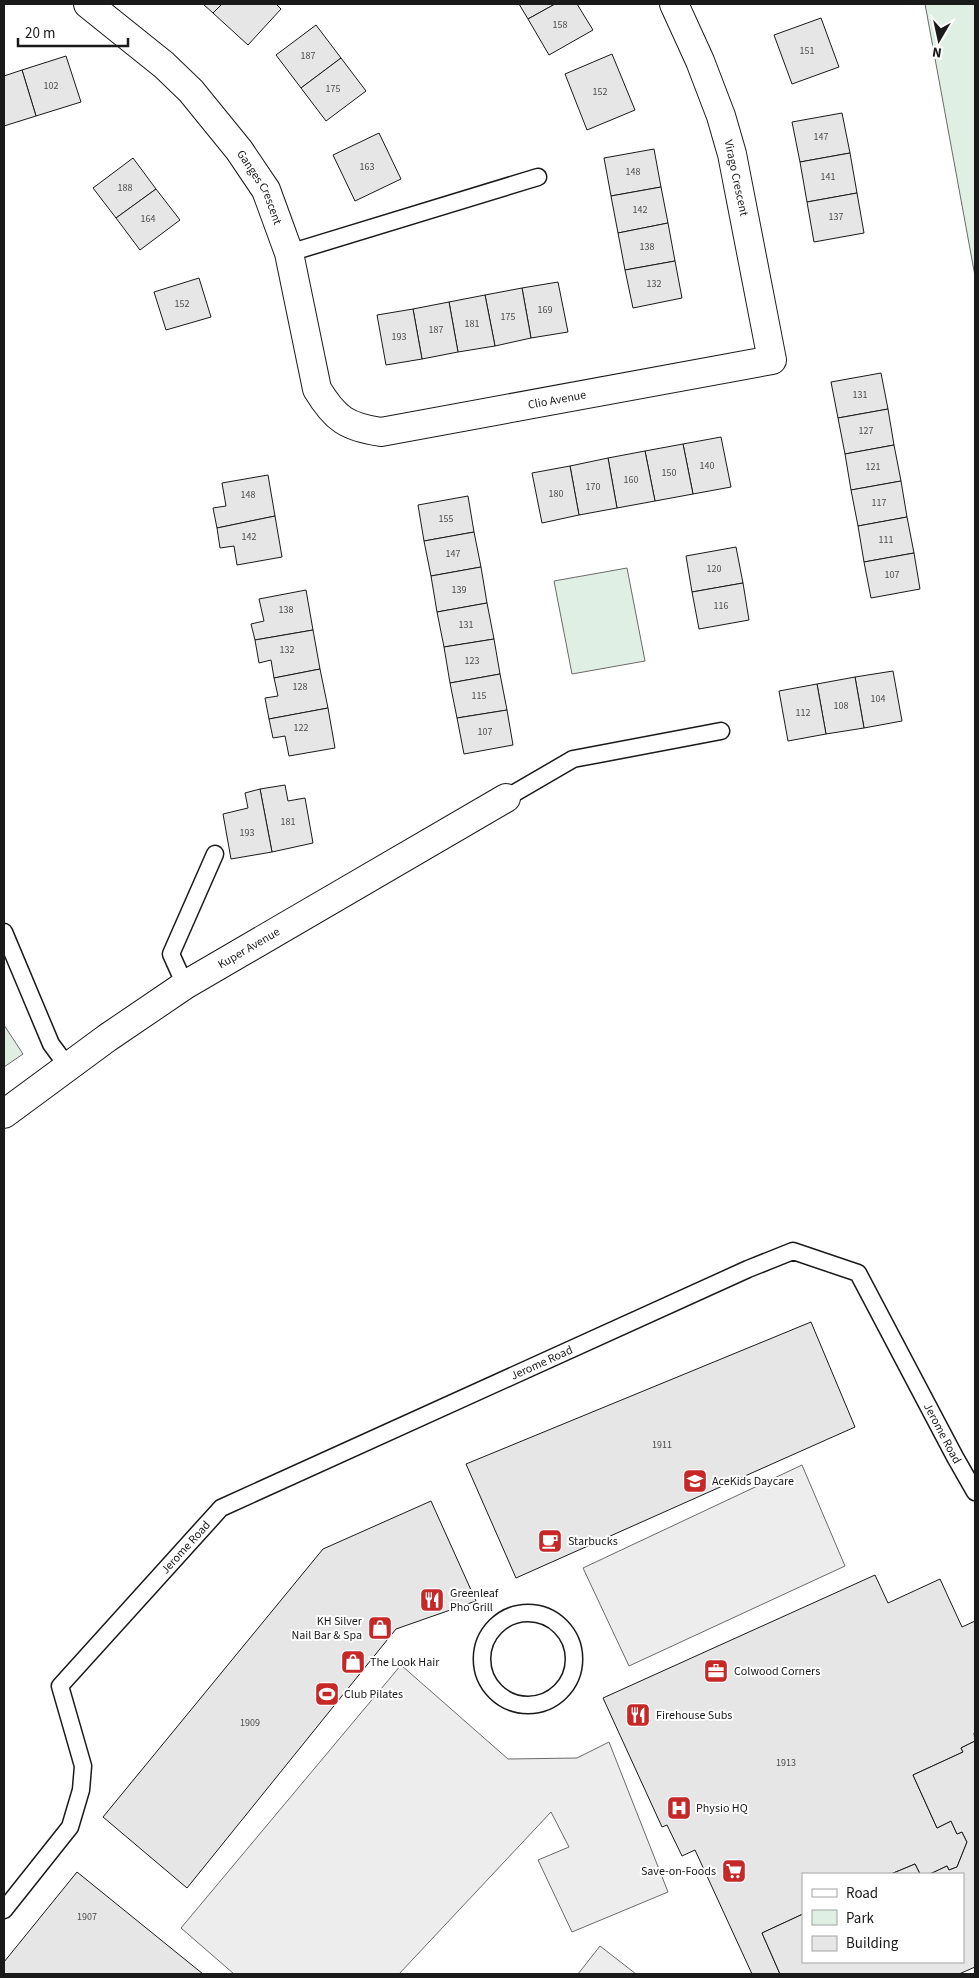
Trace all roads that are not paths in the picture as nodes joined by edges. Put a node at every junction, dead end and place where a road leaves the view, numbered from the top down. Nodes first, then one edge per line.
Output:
1 (88, 4) edge
2 (674, 4) edge
3 (538, 178) dead end
4 (288, 252) junction
5 (772, 360) joint
6 (343, 421) joint
7 (721, 731) dead end
8 (506, 798) joint
9 (215, 854) dead end
10 (4, 932) edge
11 (185, 985) junction
12 (68, 1067) junction
13 (4, 1114) edge
14 (975, 1492) edge
15 (504, 1619) joint
16 (4, 1910) edge

1 - 4 street, Ganges Crescent
2 - 5 street, Virago Crescent
3 - 4 lane
4 - 6 street, Ganges Crescent
5 - 6 street, Clio Avenue
7 - 8 lane
8 - 11 street, Kuper Avenue
9 - 11 lane
10 - 12 lane
11 - 12 street, Kuper Avenue
12 - 13 street, Kuper Avenue
14 - 16 lane, Jerome Road
15 - 15 lane

